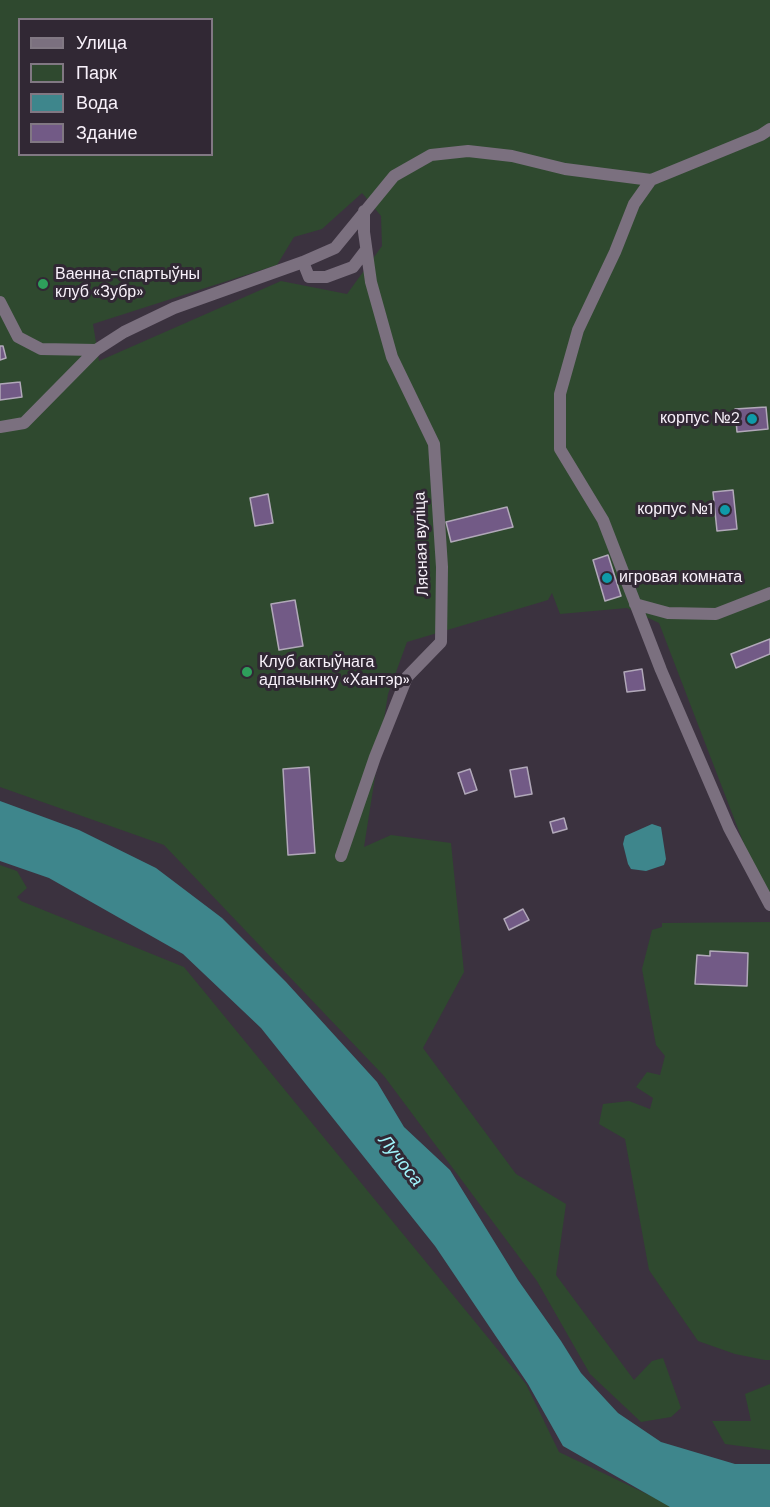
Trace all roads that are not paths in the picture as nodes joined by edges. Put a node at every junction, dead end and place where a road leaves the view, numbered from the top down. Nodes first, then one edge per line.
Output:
1 (770, 129) edge
2 (651, 180) junction
3 (364, 211) junction
4 (366, 250) junction
5 (303, 262) junction
6 (0, 302) edge
7 (96, 350) junction
8 (0, 427) edge
9 (770, 593) edge
10 (635, 604) junction
11 (341, 856) dead end
12 (770, 905) edge

1 - 2 street
2 - 3 street
2 - 10 street
3 - 4 street
3 - 5 street
4 - 5 street
4 - 11 street, Лясная вуліца
5 - 7 street
6 - 7 street
7 - 8 street
9 - 10 street
10 - 12 street

